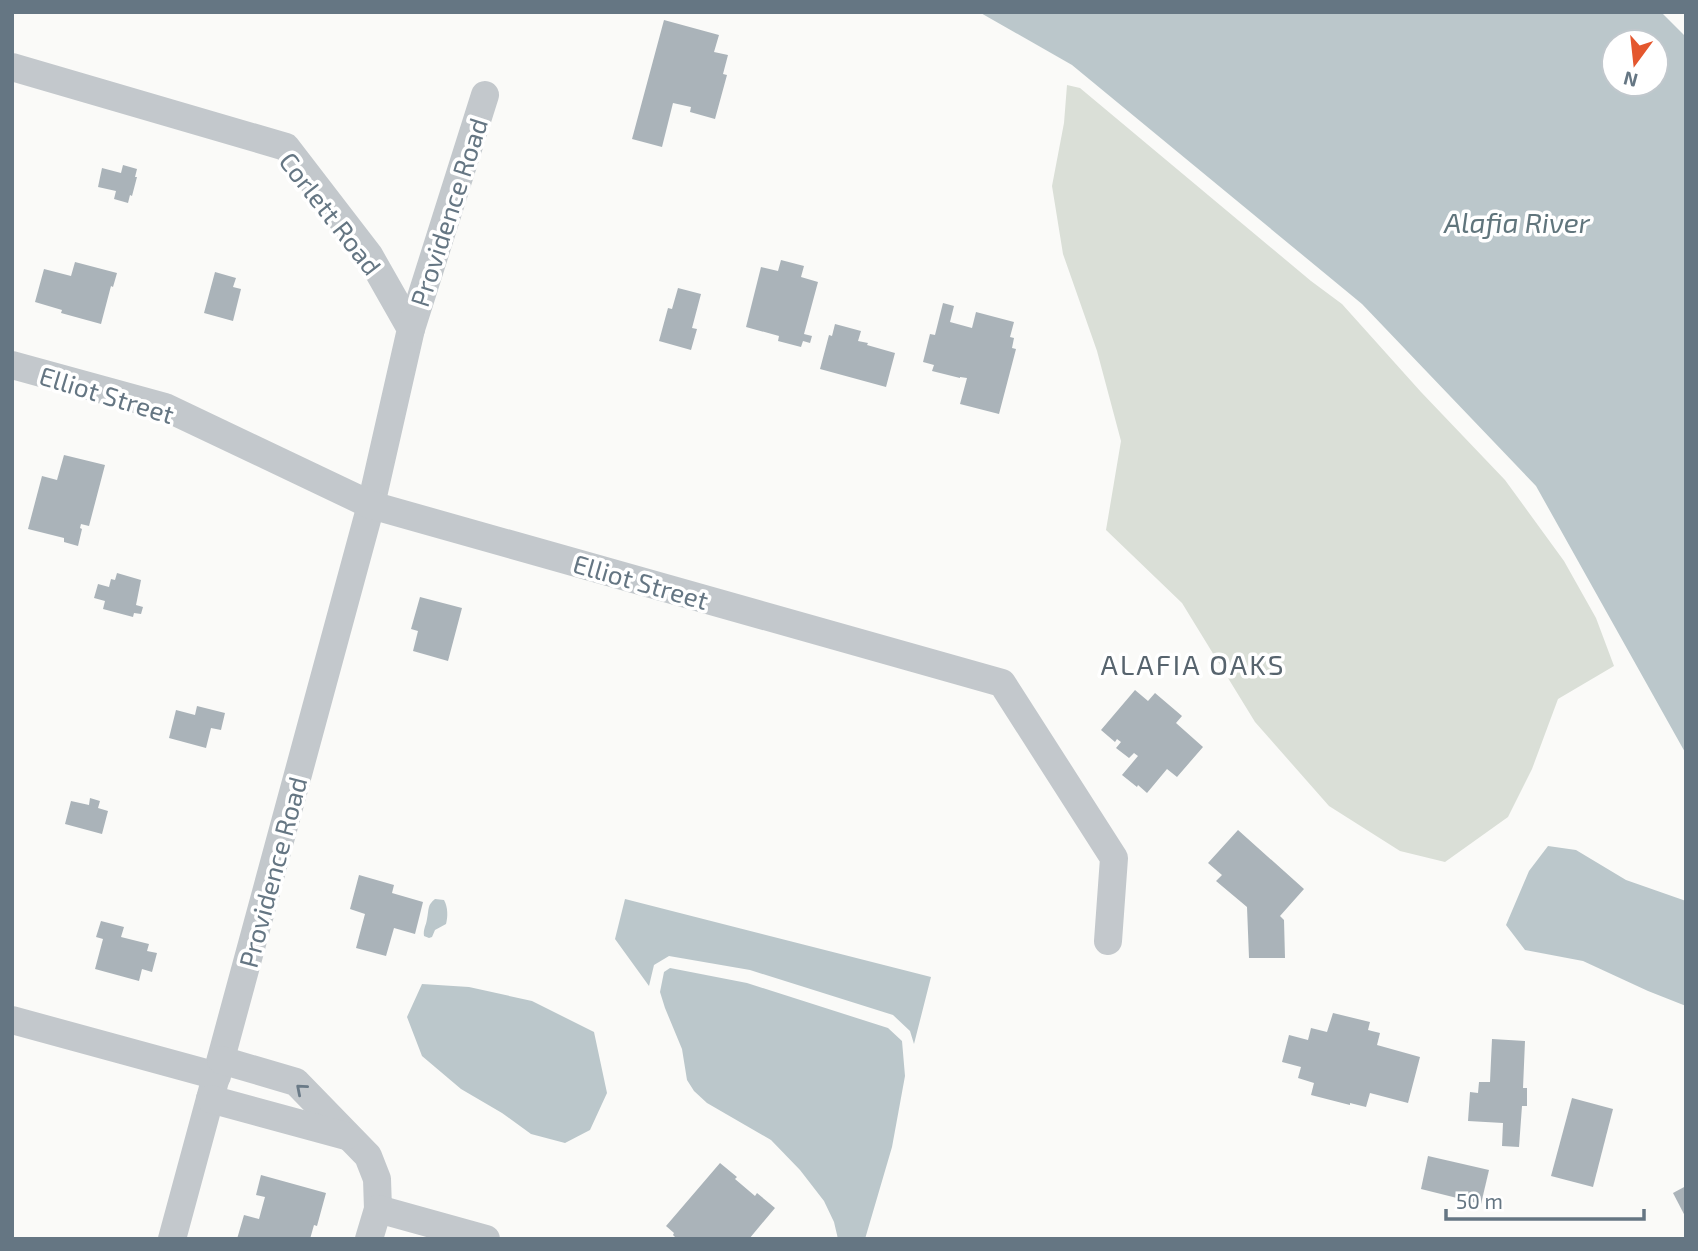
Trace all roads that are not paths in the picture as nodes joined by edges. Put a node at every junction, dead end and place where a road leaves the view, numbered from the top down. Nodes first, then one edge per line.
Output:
1 (12, 67) edge
2 (485, 95) dead end
3 (411, 329) junction
4 (12, 365) edge
5 (371, 505) junction
6 (1108, 941) dead end
7 (12, 1020) edge
8 (216, 1078) junction
9 (349, 1137) junction
10 (378, 1209) junction
11 (172, 1239) edge
12 (369, 1239) edge
13 (486, 1239) edge

1 - 3 street, Corlett Road
2 - 3 street, Providence Road
3 - 5 street
4 - 5 street, Elliot Street
5 - 6 street, Elliot Street
5 - 8 street, Providence Road
7 - 8 street
8 - 9 street
9 -> 8 street
8 - 11 street, Providence Road
9 - 10 street
10 - 12 street
10 - 13 street

